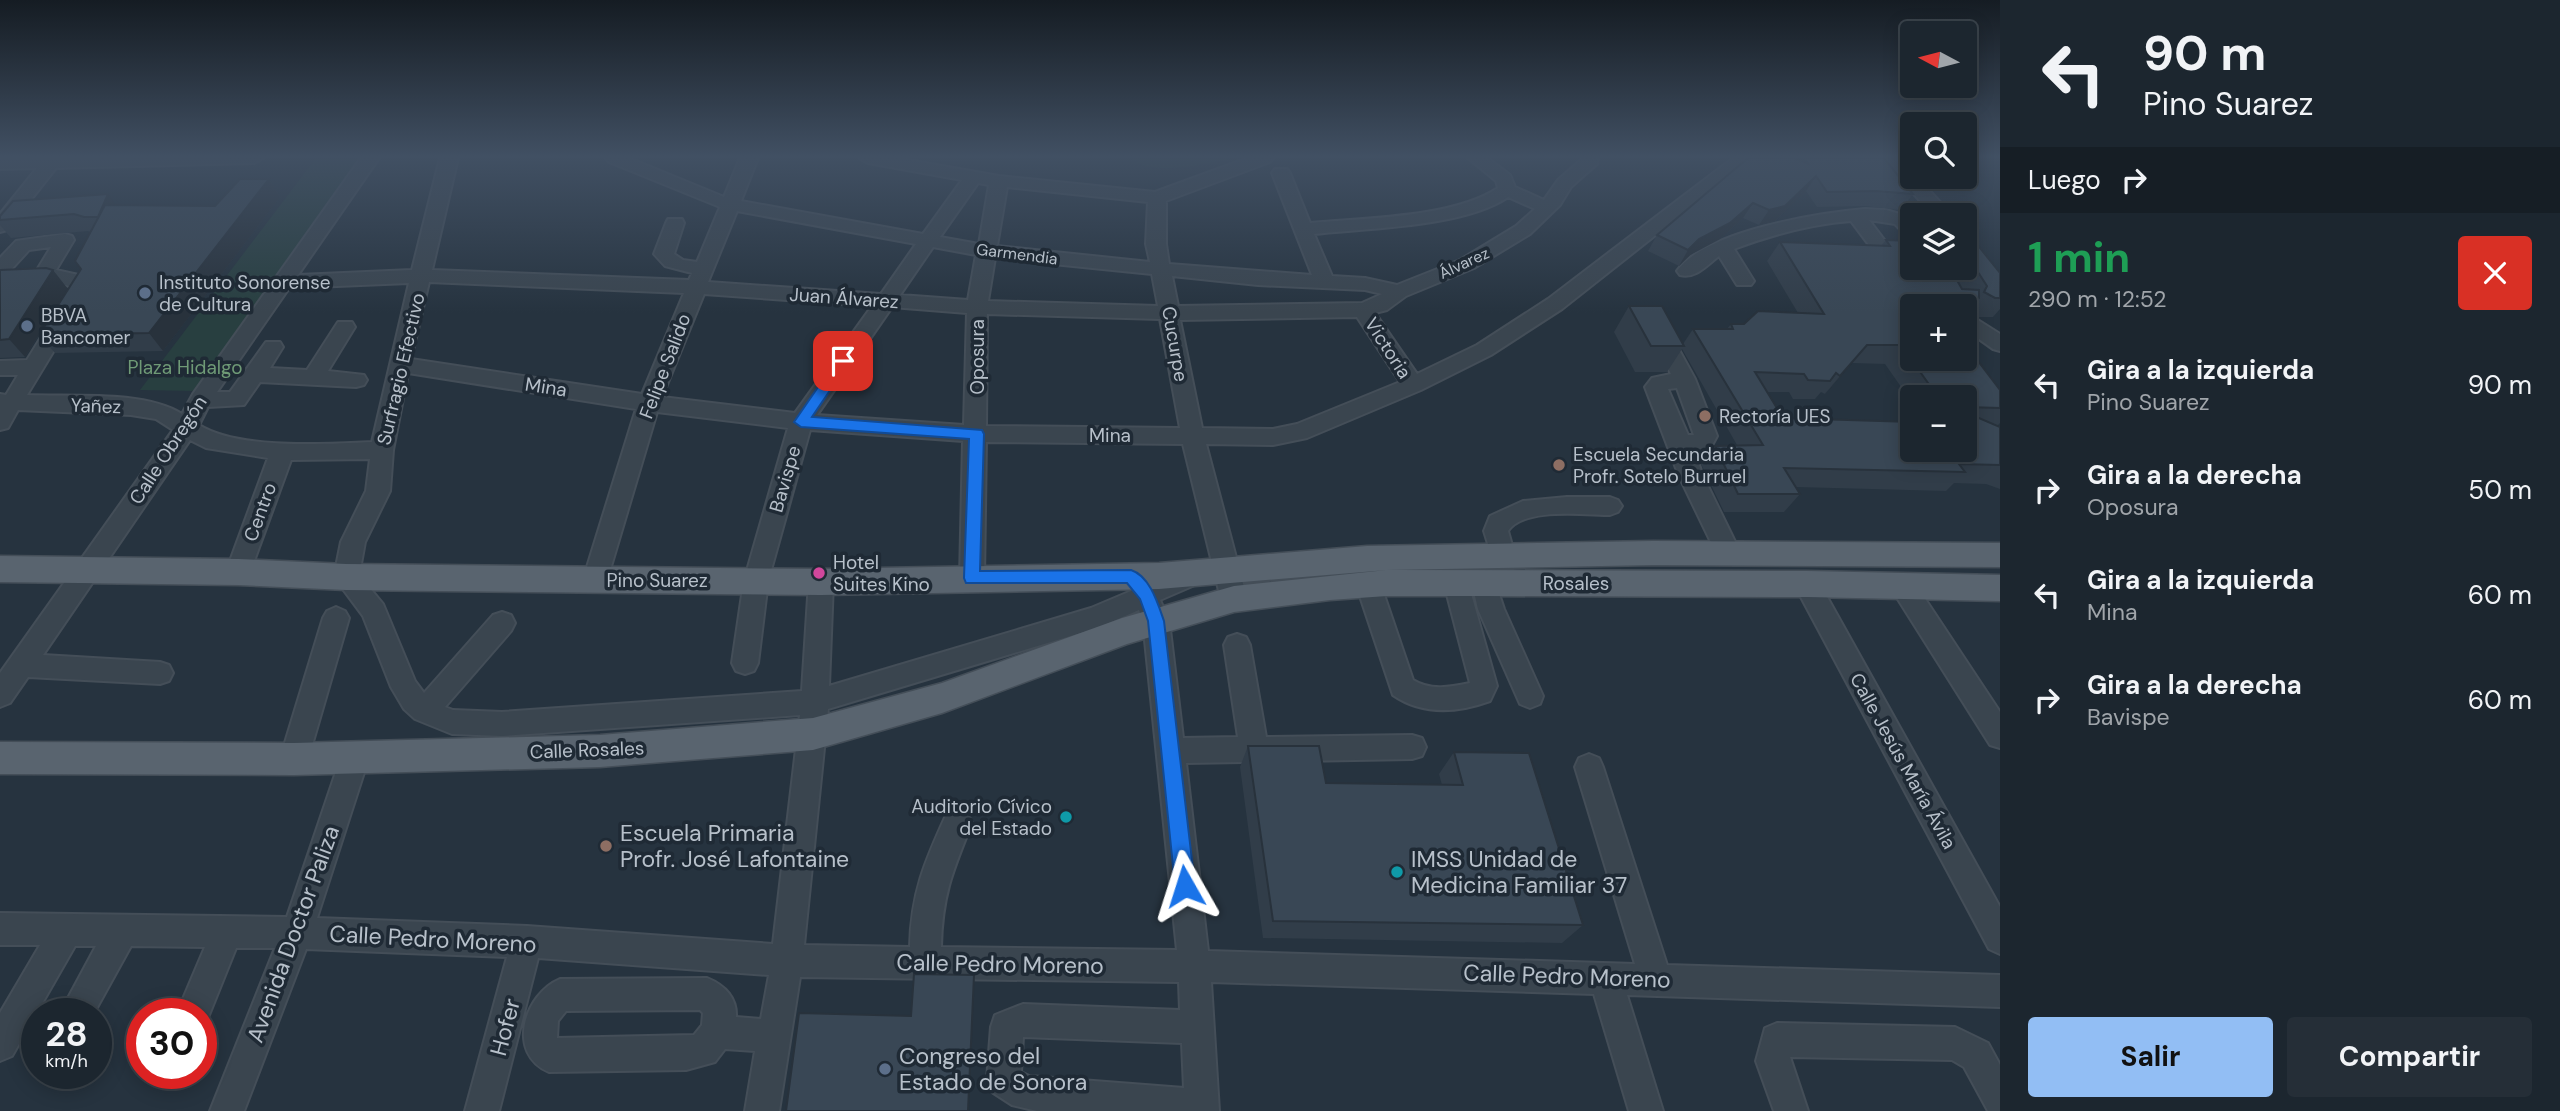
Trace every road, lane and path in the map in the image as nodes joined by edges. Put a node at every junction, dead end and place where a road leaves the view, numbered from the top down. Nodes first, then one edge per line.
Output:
1 (13, 210) edge
2 (334, 210) edge
3 (437, 210) edge
4 (727, 210) edge
5 (760, 210) edge
6 (949, 210) edge
7 (993, 210) edge
8 (1156, 210) edge
9 (1296, 210) edge
10 (1457, 210) edge
11 (1546, 210) edge
12 (1677, 210) edge
13 (1856, 215) junction
14 (1900, 219) edge
15 (675, 223) dead end
16 (1808, 223) junction
17 (0, 226) edge
18 (1304, 229) junction
19 (1822, 239) dead end
20 (65, 240) junction
21 (88, 240) edge
22 (927, 241) junction
23 (1876, 241) dead end
24 (1723, 247) junction
25 (985, 251) junction
26 (1160, 268) junction
27 (0, 270) edge
28 (1687, 271) edge
29 (43, 275) junction
30 (422, 276) junction
31 (700, 278) junction
32 (0, 280) edge
33 (1744, 281) dead end
34 (284, 282) junction
35 (1324, 282) junction
36 (1394, 291) junction
37 (885, 300) junction
38 (977, 307) junction
39 (1363, 310) junction
40 (1648, 312) edge
41 (1170, 313) junction
42 (1977, 326) edge
43 (345, 327) dead end
44 (1977, 342) edge
45 (2000, 344) edge
46 (273, 347) dead end
47 (2000, 358) edge
48 (399, 364) junction
49 (32, 367) junction
50 (0, 368) edge
51 (254, 374) junction
52 (313, 377) junction
53 (356, 380) dead end
54 (1413, 385) junction
55 (201, 399) junction
56 (6, 402) edge
57 (649, 404) junction
58 (0, 422) edge
59 (801, 422) junction
60 (187, 427) junction
61 (976, 434) junction
62 (1192, 435) junction
63 (382, 450) junction
64 (282, 452) junction
65 (1610, 506) dead end
66 (1729, 554) junction
67 (2000, 555) edge
68 (1503, 556) junction
69 (0, 569) edge
70 (86, 569) junction
71 (238, 572) junction
72 (346, 577) junction
73 (972, 578) junction
74 (595, 580) junction
75 (756, 581) junction
76 (821, 582) junction
77 (1470, 583) junction
78 (1231, 584) junction
79 (1369, 584) junction
80 (1807, 584) junction
81 (1903, 586) junction
82 (2000, 588) edge
83 (1145, 598) junction
84 (336, 618) dead end
85 (502, 623) dead end
86 (1237, 645) dead end
87 (745, 663) dead end
88 (20, 665) junction
89 (160, 673) dead end
90 (0, 695) edge
91 (1530, 696) dead end
92 (425, 711) junction
93 (813, 718) junction
94 (2000, 736) edge
95 (1412, 747) dead end
96 (1254, 750) junction
97 (1170, 751) junction
98 (355, 757) junction
99 (0, 758) edge
100 (295, 759) junction
101 (1589, 767) dead end
102 (957, 823) dead end
103 (0, 929) edge
104 (67, 930) junction
105 (228, 930) junction
106 (122, 931) junction
107 (297, 933) junction
108 (2000, 938) edge
109 (527, 942) junction
110 (787, 961) junction
111 (925, 963) junction
112 (1194, 966) junction
113 (1605, 977) junction
114 (1656, 979) junction
115 (2000, 990) edge
116 (84, 998) edge
117 (199, 998) edge
118 (1196, 1027) junction
119 (718, 1032) junction
120 (774, 1036) junction
121 (0, 1044) edge
122 (2000, 1099) edge
123 (1202, 1109) edge
124 (228, 1111) edge
125 (482, 1111) edge
126 (762, 1111) edge
127 (1646, 1111) edge
128 (1791, 1111) edge

1 - 17 street
2 - 34 street, Calle Obregón
3 - 30 street, Surfragio Efectivo
4 - 31 street, Felipe Salido
5 - 22 street, Garmendia
6 - 22 street, Bavispe
7 - 25 street, Oposura
8 - 26 street, Cucurpe
9 - 18 street
10 - 18 street
11 - 36 street, Álvarez
12 - 54 street, Mina
13 - 14 street
13 - 16 street
13 - 23 street
15 - 31 street
16 - 19 street
16 - 24 street
18 - 35 street
20 - 21 street
20 - 27 street
20 - 29 street
22 - 25 street, Garmendia
22 - 37 street, Bavispe
24 - 28 street
24 - 33 street
25 - 26 street, Garmendia
25 - 38 street, Oposura
26 - 35 street, Garmendia
26 - 41 street, Cucurpe
29 - 32 street
29 - 49 street
30 - 31 street, Juan Álvarez
30 - 34 street, Juan Álvarez
30 - 48 street, Surfragio Efectivo
31 - 37 street, Juan Álvarez
31 - 57 street, Felipe Salido
34 - 55 street, Calle Obregón
35 - 36 street, Garmendia
36 - 39 street, Juan Álvarez
37 - 38 street, Juan Álvarez
37 - 59 street, Bavispe
38 - 41 street, Juan Álvarez
38 - 61 street, Oposura
39 - 41 street, Juan Álvarez
39 - 54 street, Victoria
40 - 66 street
41 - 62 street, Cucurpe
42 - 45 street
43 - 52 street
44 - 47 street
46 - 51 street
48 - 57 street, Mina
48 - 63 street, Surfragio Efectivo
49 - 50 street
49 - 56 street
51 - 52 street
51 - 55 street
52 - 53 street
54 - 62 street, Mina
55 - 60 street, Calle Obregón
56 - 58 street
56 - 60 street, Yañez
57 - 59 street, Mina
57 - 74 street, Felipe Salido
59 - 61 street, Mina
59 - 75 street, Bavispe
60 - 64 street, Yañez
60 - 70 street, Calle Obregón
61 - 62 street, Mina
61 - 73 street, Oposura
62 - 78 street, Cucurpe
63 - 64 street, Yañez
63 - 72 street, Surfragio Efectivo
64 - 71 street, Centro
65 - 68 street
66 - 67 main road, Rosales
66 - 68 main road, Rosales
68 - 78 main road, Rosales
69 - 70 main road, Pino Suarez
70 - 71 main road, Pino Suarez
70 - 88 street, Calle Obregón
71 - 72 main road, Pino Suarez
72 - 74 main road, Pino Suarez
72 - 92 street
73 - 76 main road, Pino Suarez
73 - 83 main road, Pino Suarez
74 - 75 main road, Pino Suarez
75 - 76 main road, Pino Suarez
75 - 87 street, Bavispe
76 - 93 street
77 - 79 main road, Rosales
77 - 79 street
77 - 80 main road, Rosales
77 - 91 street
78 - 79 main road, Rosales
78 - 83 main road, Rosales
78 - 83 main road, Pino Suarez
80 - 81 main road, Rosales
80 - 108 street, Calle Jesús María Ávila
81 - 82 main road, Rosales
81 - 94 street
83 - 93 main road, Calle Rosales
83 - 97 street
84 - 100 street
85 - 92 street
86 - 96 street
88 - 89 street
88 - 90 street, Calle Obregón
92 - 93 street, Calle Rosales
93 - 98 main road, Calle Rosales
93 - 110 street
95 - 96 street
96 - 97 street
97 - 112 street
98 - 100 main road, Calle Rosales
98 - 107 street, Avenida Doctor Paliza
99 - 100 main road, Calle Rosales
101 - 114 street
102 - 111 street
103 - 104 street, Calle Pedro Moreno
104 - 106 street, Calle Pedro Moreno
104 - 121 street
105 - 106 street, Calle Pedro Moreno
105 - 107 street, Calle Pedro Moreno
105 - 117 street
106 - 116 street
107 - 109 street, Calle Pedro Moreno
107 - 124 street, Avenida Doctor Paliza
109 - 110 street, Calle Pedro Moreno
109 - 125 street, Hofer
110 - 111 street, Calle Pedro Moreno
110 - 120 street
111 - 112 street, Calle Pedro Moreno
112 - 113 street, Calle Pedro Moreno
112 - 118 street
113 - 114 street, Calle Pedro Moreno
113 - 127 street
114 - 115 street, Calle Pedro Moreno
118 - 123 street
118 - 123 street
119 - 119 street
119 - 120 street
120 - 126 street
122 - 128 street

